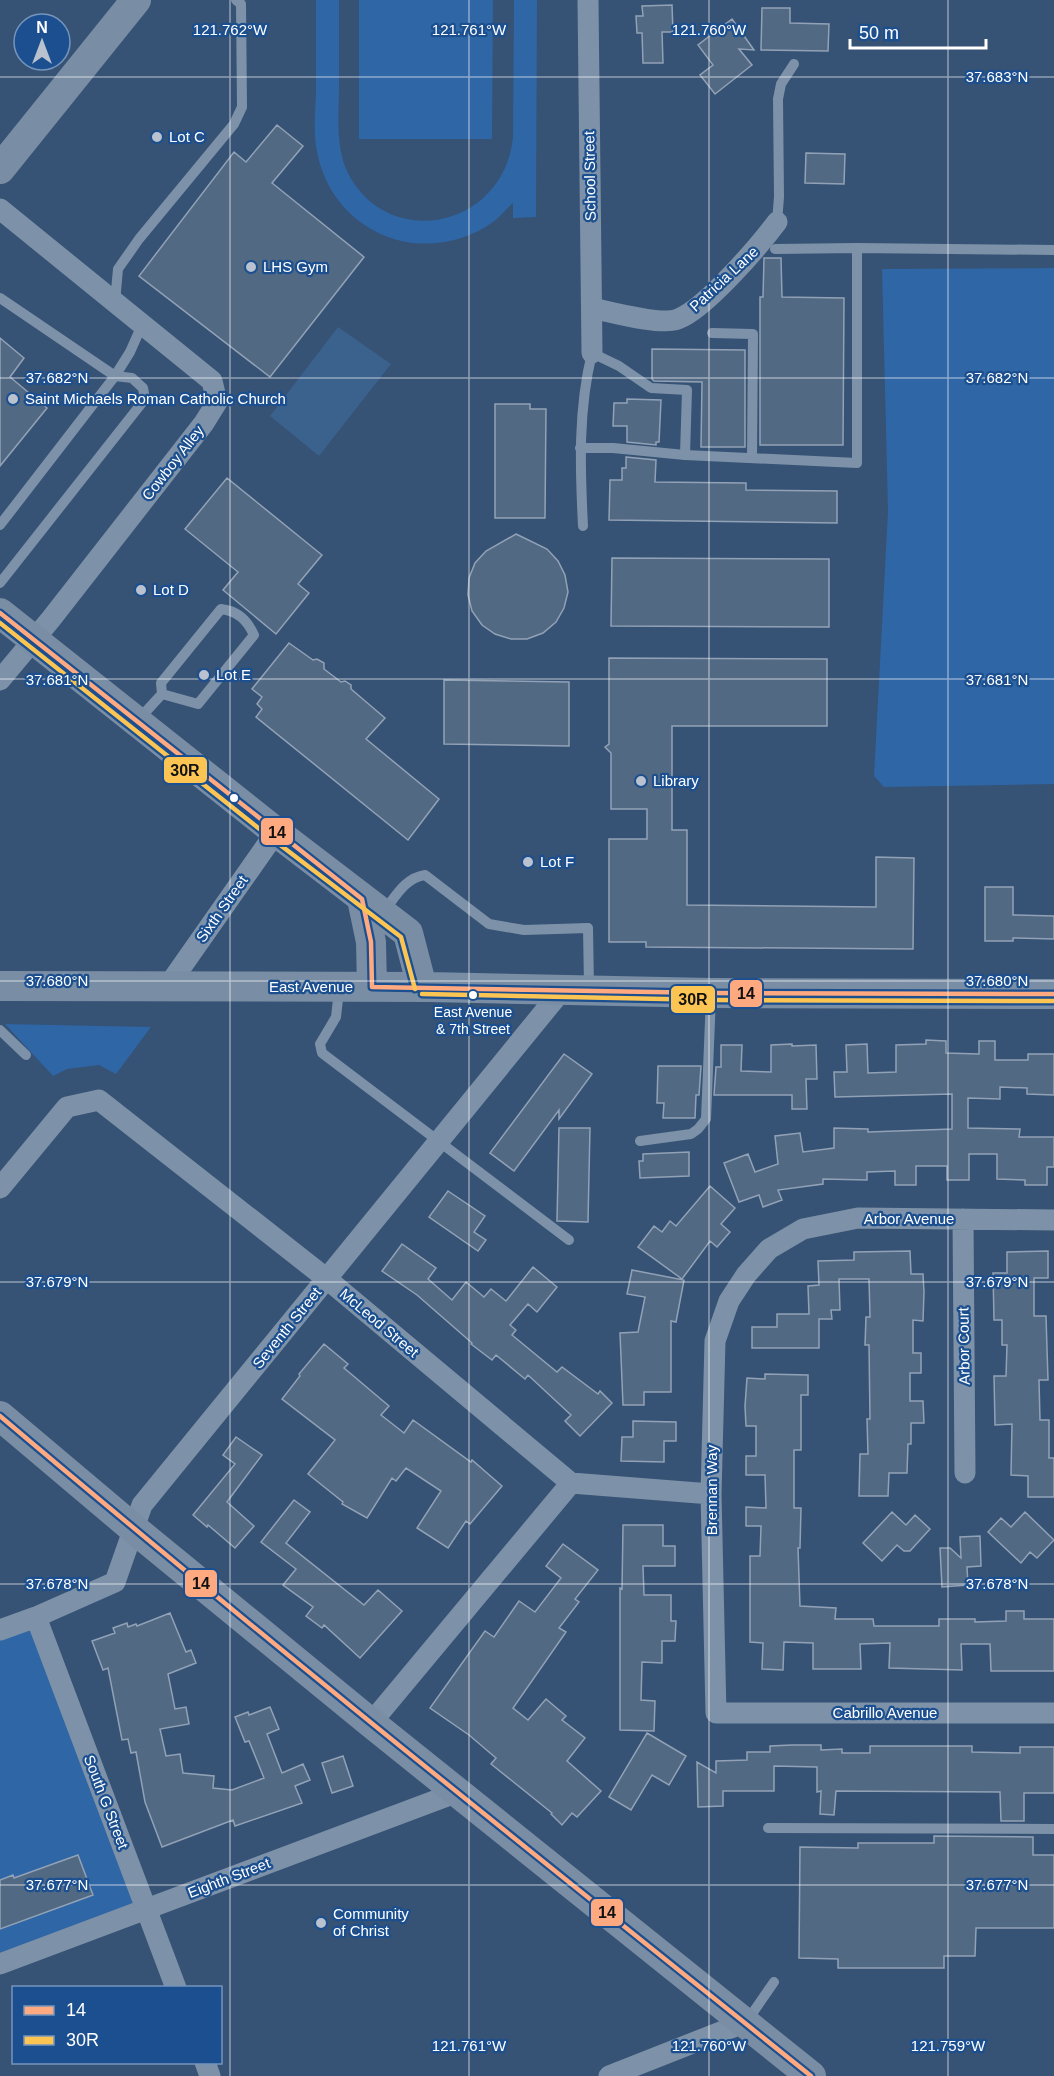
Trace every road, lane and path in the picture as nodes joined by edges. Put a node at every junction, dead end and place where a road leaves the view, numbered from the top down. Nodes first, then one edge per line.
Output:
1 (136, 0) edge
2 (236, 0) edge
3 (588, 0) edge
4 (794, 64) dead end
5 (0, 169) edge
6 (0, 209) edge
7 (777, 222) joint
8 (857, 248) junction
9 (775, 249) dead end
10 (1054, 250) edge
11 (0, 298) edge
12 (115, 303) junction
13 (591, 308) junction
14 (142, 325) junction
15 (712, 333) dead end
16 (591, 353) junction
17 (115, 376) junction
18 (580, 448) junction
19 (685, 454) junction
20 (752, 458) junction
21 (0, 525) edge
22 (583, 526) dead end
23 (0, 582) edge
24 (0, 613) edge
25 (33, 641) junction
26 (0, 680) edge
27 (162, 694) junction
28 (136, 722) junction
29 (276, 832) junction
30 (372, 906) junction
31 (0, 986) edge
32 (168, 986) junction
33 (339, 987) junction
34 (372, 987) junction
35 (422, 987) junction
36 (575, 990) junction
37 (711, 993) junction
38 (1054, 994) edge
39 (0, 1030) edge
40 (26, 1055) dead end
41 (640, 1140) dead end
42 (439, 1141) junction
43 (0, 1188) edge
44 (963, 1219) junction
45 (1054, 1220) edge
46 (568, 1240) dead end
47 (746, 1275) joint
48 (327, 1279) junction
49 (0, 1416) edge
50 (965, 1473) dead end
51 (571, 1483) junction
52 (711, 1494) junction
53 (134, 1529) junction
54 (36, 1617) junction
55 (0, 1630) edge
56 (716, 1713) joint
57 (1054, 1713) edge
58 (371, 1724) junction
59 (458, 1792) junction
60 (768, 1828) dead end
61 (1054, 1828) edge
62 (146, 1909) junction
63 (0, 1964) edge
64 (774, 1982) dead end
65 (175, 1986) edge
66 (746, 2022) junction
67 (609, 2076) edge
68 (811, 2076) edge

1 - 5 main road
2 - 12 lane
3 - 13 street, School Street
4 - 7 lane
6 - 12 street, Cowboy Alley
7 - 13 street, Patricia Lane
8 - 9 lane
8 - 10 lane
8 - 20 lane
11 - 17 lane
12 - 14 street, Cowboy Alley
13 - 16 street, School Street
14 - 17 lane
14 - 25 street, Cowboy Alley
15 - 20 lane
16 - 18 lane
16 - 19 lane
17 - 21 lane
17 - 23 lane
18 - 19 lane
18 - 22 lane
19 - 20 lane
24 - 25 main road
25 - 26 street
25 - 28 main road
27 - 27 lane
27 - 28 lane
28 - 29 main road
29 - 30 main road
29 - 32 street, Sixth Street
30 - 34 main road
30 - 35 main road
30 - 36 lane
31 - 32 main road, East Avenue
32 - 33 main road, East Avenue
33 - 34 main road, East Avenue
33 - 42 lane
34 - 35 main road, East Avenue
35 - 36 main road, East Avenue
36 - 37 main road, East Avenue
36 - 42 street, Seventh Street
37 - 38 main road, East Avenue
37 - 41 lane
39 - 40 lane
42 - 46 lane
42 - 48 street, Seventh Street
43 - 48 street, McLeod Street
44 - 45 street, Arbor Avenue
44 - 47 street, Arbor Avenue
44 - 50 street, Arbor Court
47 - 52 street, Brennan Way
48 - 51 street, McLeod Street
48 - 53 street, Seventh Street
49 - 53 main road
51 - 52 street
51 - 58 street
52 - 56 street, Brennan Way
53 - 54 street, Seventh Street
53 - 58 main road
54 - 55 street, Seventh Street
54 - 62 street, South G Street
56 - 57 street, Cabrillo Avenue
58 - 59 main road
59 - 62 street, Eighth Street
59 - 66 main road
60 - 61 lane
62 - 63 street, Eighth Street
62 - 65 street, South G Street
64 - 66 lane
66 - 67 street
66 - 68 main road

